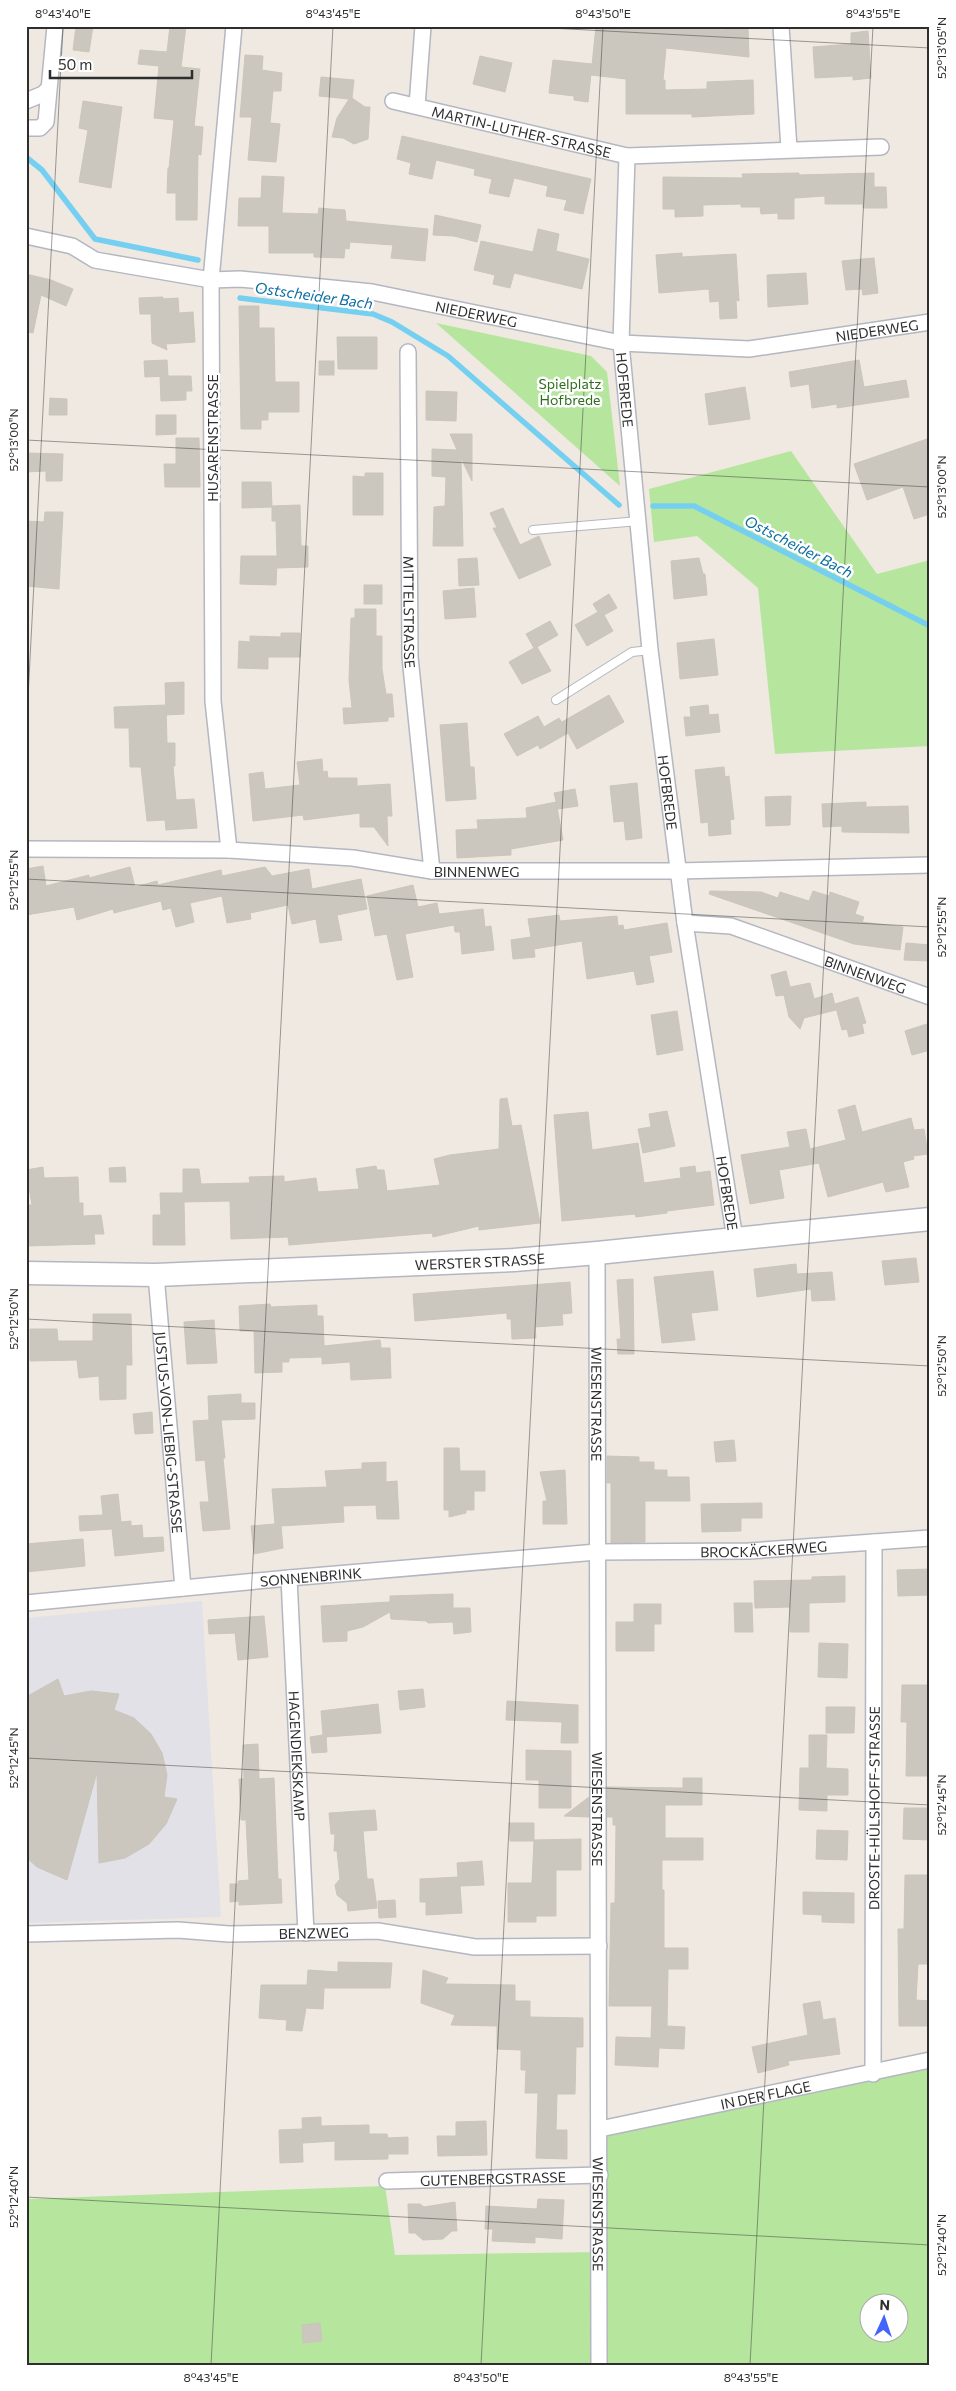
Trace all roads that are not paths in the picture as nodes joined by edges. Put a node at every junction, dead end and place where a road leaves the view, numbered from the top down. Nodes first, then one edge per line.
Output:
1 (55, 26) edge
2 (234, 26) edge
3 (424, 26) edge
4 (780, 26) edge
5 (48, 89) junction
6 (393, 100) dead end
7 (26, 101) edge
8 (417, 106) junction
9 (26, 128) edge
10 (881, 147) dead end
11 (789, 150) junction
12 (627, 156) junction
13 (26, 236) edge
14 (211, 280) junction
15 (930, 322) edge
16 (621, 343) junction
17 (408, 352) dead end
18 (639, 521) junction
19 (532, 530) dead end
20 (650, 650) junction
21 (556, 700) dead end
22 (26, 849) edge
23 (229, 850) junction
24 (930, 865) edge
25 (432, 871) junction
26 (678, 871) junction
27 (685, 923) junction
28 (930, 997) edge
29 (930, 1219) edge
30 (735, 1240) junction
31 (597, 1253) junction
32 (26, 1273) edge
33 (156, 1275) junction
34 (930, 1538) edge
35 (874, 1542) junction
36 (597, 1552) junction
37 (289, 1578) junction
38 (182, 1588) junction
39 (26, 1603) edge
40 (306, 1933) junction
41 (26, 1934) edge
42 (599, 1946) junction
43 (930, 2060) edge
44 (874, 2074) junction
45 (600, 2129) junction
46 (600, 2175) junction
47 (387, 2180) dead end
48 (599, 2365) edge

1 - 5 street
2 - 14 street, HUSARENSTRASSE
3 - 8 street, MARTIN-LUTHER-STRASSE
4 - 11 street
5 - 7 street
5 - 9 street
6 - 8 street, MARTIN-LUTHER-STRASSE
8 - 12 street, MARTIN-LUTHER-STRASSE
10 - 11 street, MARTIN-LUTHER-STRASSE
11 - 12 street, MARTIN-LUTHER-STRASSE
12 - 16 street, HOFBREDE
13 - 14 street, NIEDERWEG
14 - 16 street, NIEDERWEG
14 - 23 street, HUSARENSTRASSE
15 - 16 street, NIEDERWEG
16 - 18 street, HOFBREDE
17 - 25 street, MITTELSTRASSE
18 - 19 lane
18 - 20 street, HOFBREDE
20 - 21 lane
20 - 26 street, HOFBREDE
22 - 23 street, BINNENWEG
23 - 25 street, BINNENWEG
24 - 26 street, BINNENWEG
25 - 26 street, BINNENWEG
26 - 27 street, HOFBREDE
27 - 28 street, BINNENWEG
27 - 30 street, HOFBREDE
29 - 30 main road, WERSTER STRASSE
30 - 31 main road, WERSTER STRASSE
31 - 33 main road, WERSTER STRASSE
31 - 36 street, WIESENSTRASSE
32 - 33 main road, WERSTER STRASSE
33 - 38 street, JUSTUS-VON-LIEBIG-STRASSE
34 - 35 street, BROCKÄCKERWEG
35 - 36 street, BROCKÄCKERWEG
35 - 44 street, DROSTE-HÜLSHOFF-STRASSE
36 - 37 street, SONNENBRINK
36 - 42 street, WIESENSTRASSE
37 - 38 street, SONNENBRINK
37 - 40 street, HAGENDIEKSKAMP
38 - 39 street, SONNENBRINK
40 - 41 street, BENZWEG
40 - 42 street, BENZWEG
42 - 45 street, WIESENSTRASSE
43 - 44 street, IN DER FLAGE
44 - 45 street, IN DER FLAGE
45 - 46 street, WIESENSTRASSE
46 - 47 street, GUTENBERGSTRASSE
46 - 48 street, WIESENSTRASSE

